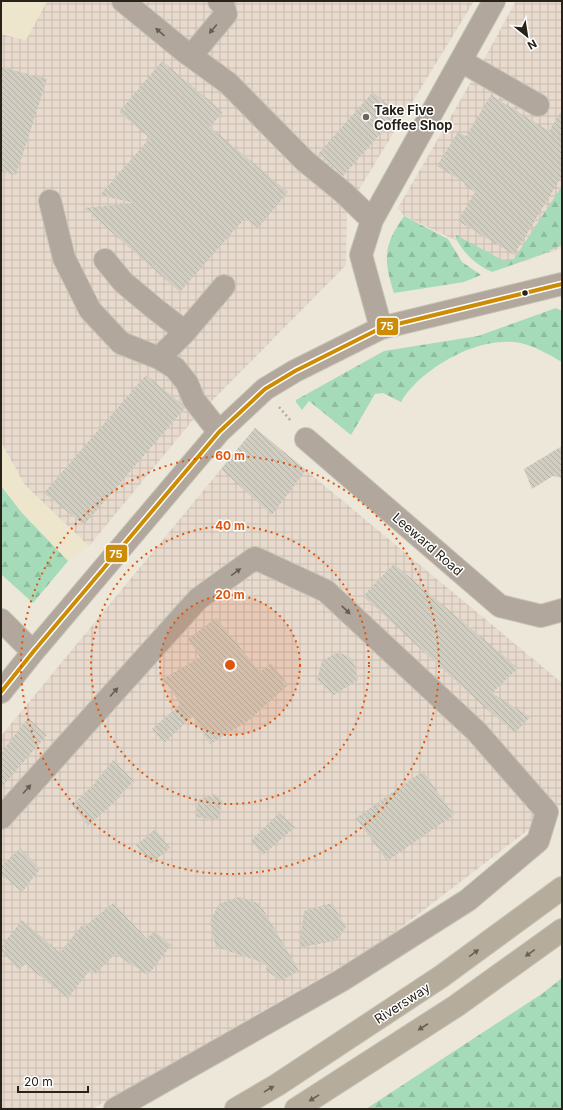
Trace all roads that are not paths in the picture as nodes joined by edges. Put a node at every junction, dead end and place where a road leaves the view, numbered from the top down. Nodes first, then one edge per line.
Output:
1 (124, 1) edge
2 (219, 1) edge
3 (494, 1) edge
4 (191, 56) junction
5 (461, 61) junction
6 (538, 105) dead end
7 (50, 201) dead end
8 (372, 220) junction
9 (105, 260) dead end
10 (562, 284) edge
11 (224, 286) dead end
12 (381, 328) junction
13 (185, 332) junction
14 (159, 358) junction
15 (219, 432) junction
16 (306, 439) road end
17 (562, 610) edge
18 (1, 620) edge
19 (33, 652) junction
20 (1, 692) edge
21 (1, 818) edge
22 (562, 888) edge
23 (562, 930) edge
24 (115, 1109) edge
25 (236, 1109) edge
26 (296, 1109) edge

4 -> 1 street
2 -> 4 street
3 - 5 street
4 - 8 street
5 - 6 street
5 - 8 street
7 - 14 street
8 - 12 street
9 - 13 street
10 - 12 street
11 - 13 street
12 - 15 street
13 - 14 street
14 - 15 street
15 - 19 street
16 - 17 street, Leeward Road
18 - 19 street
19 - 20 street
21 -> 24 street
25 -> 22 highway, Riversway
23 -> 26 highway

